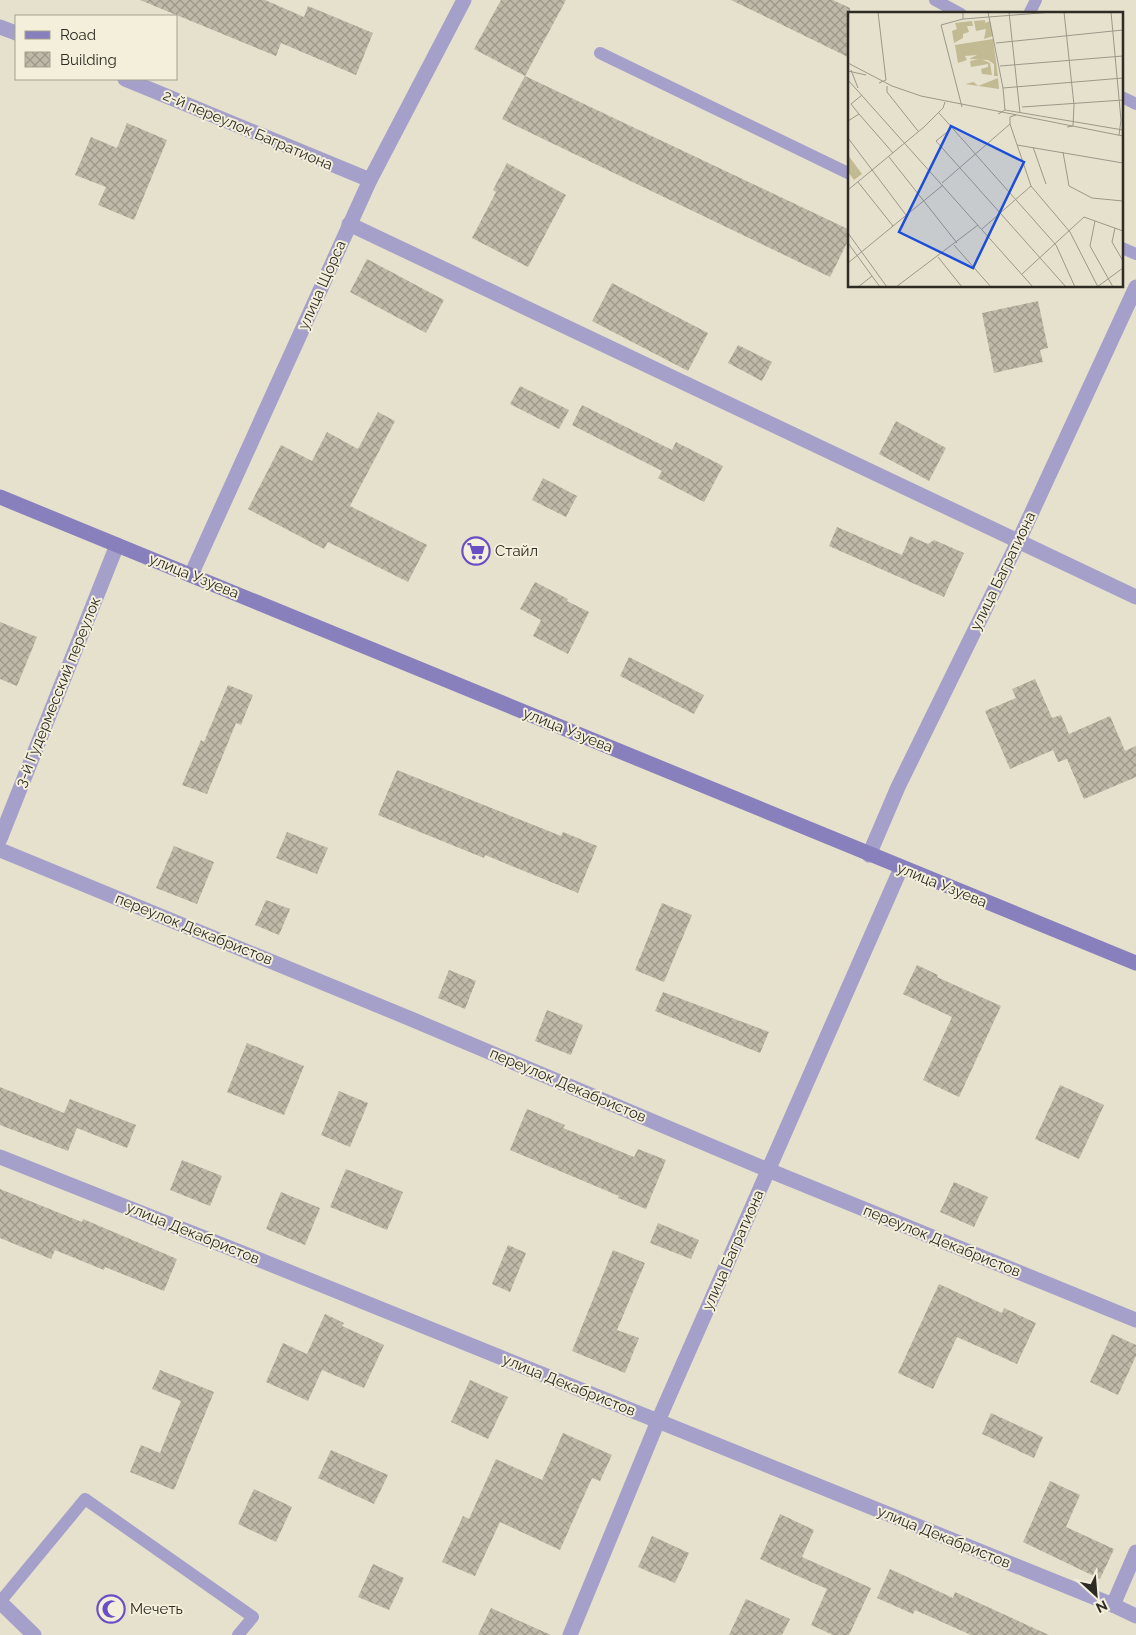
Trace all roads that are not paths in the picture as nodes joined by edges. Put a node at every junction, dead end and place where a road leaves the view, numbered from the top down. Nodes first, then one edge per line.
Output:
1 (464, 0) edge
2 (935, 0) edge
3 (1036, 0) edge
4 (957, 12) edge
5 (1030, 12) edge
6 (0, 27) edge
7 (15, 34) edge
8 (600, 53) dead end
9 (127, 80) edge
10 (1124, 98) edge
11 (1136, 104) edge
12 (848, 173) edge
13 (370, 180) junction
14 (349, 224) junction
15 (1124, 249) edge
16 (1136, 254) edge
17 (1136, 287) edge
18 (0, 497) edge
19 (1019, 540) junction
20 (117, 545) junction
21 (191, 574) junction
22 (1136, 597) edge
23 (0, 839) edge
24 (0, 850) edge
25 (869, 855) junction
26 (901, 868) junction
27 (1136, 963) edge
28 (0, 1157) edge
29 (768, 1170) junction
30 (1136, 1320) edge
31 (658, 1421) junction
32 (1136, 1552) edge
33 (0, 1602) edge
34 (1113, 1605) junction
35 (1136, 1616) edge
36 (34, 1635) edge
37 (238, 1635) edge
38 (570, 1635) edge

1 - 13 street, улица Щорса
2 - 4 lane
3 - 5 lane
6 - 7 street
8 - 12 lane
9 - 13 street, 2-й переулок Багратиона
10 - 11 lane
13 - 14 street, улица Щорса
14 - 19 street
14 - 21 street, улица Щорса
15 - 16 lane
17 - 19 street, улица Багратиона
18 - 20 main road, улица Узуева
19 - 22 street
19 - 25 street, улица Багратиона
20 - 21 main road, улица Узуева
20 - 23 street, 3-й Гудермесский переулок
21 - 25 main road, улица Узуева
24 - 29 street, переулок Декабристов
25 - 26 main road, улица Узуева
26 - 27 main road, улица Узуева
26 - 29 street, улица Багратиона
28 - 31 street, улица Декабристов
29 - 30 street, переулок Декабристов
29 - 31 street, улица Багратиона
31 - 34 street, улица Декабристов
31 - 38 street, улица Багратиона
32 - 34 street
33 - 36 street
33 - 37 lane
34 - 35 street, улица Декабристов

